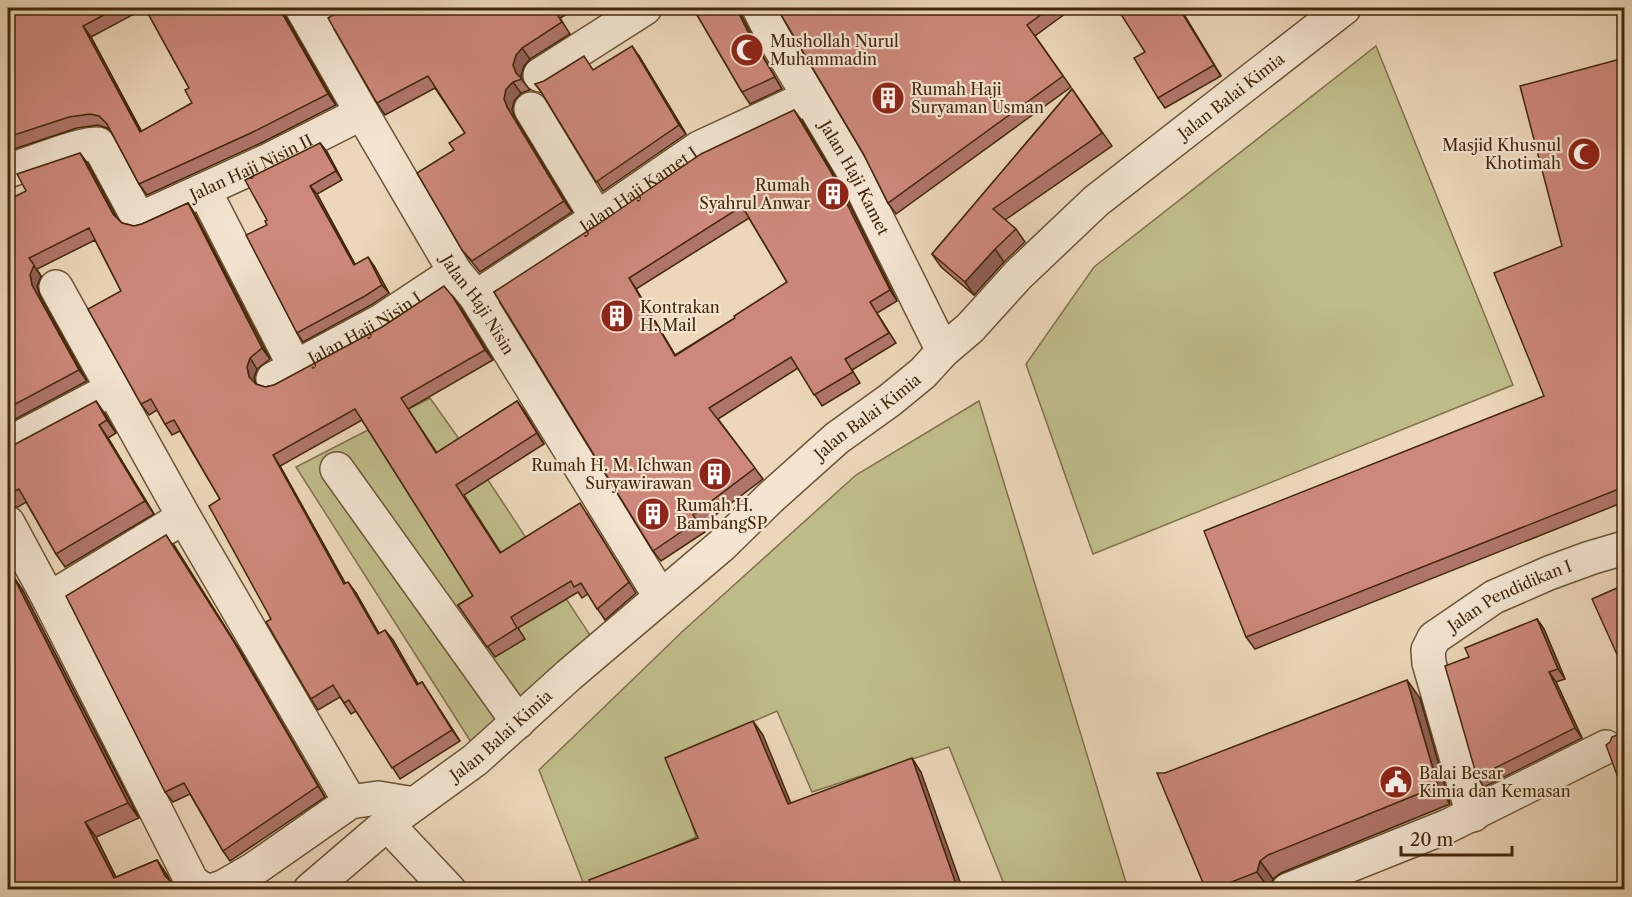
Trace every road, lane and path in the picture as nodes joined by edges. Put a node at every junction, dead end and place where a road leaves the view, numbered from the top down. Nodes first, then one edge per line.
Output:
1 (645, 8) edge
2 (766, 10) edge
3 (315, 12) edge
4 (1330, 12) edge
5 (540, 75) dead end
6 (809, 97) junction
7 (531, 109) dead end
8 (362, 113) junction
9 (8, 171) edge
10 (204, 190) junction
11 (597, 218) junction
12 (465, 285) junction
13 (56, 287) dead end
14 (943, 351) junction
15 (112, 389) junction
16 (8, 444) edge
17 (337, 469) dead end
18 (184, 517) junction
19 (8, 523) edge
20 (1624, 548) edge
21 (660, 596) junction
22 (49, 599) junction
23 (518, 722) junction
24 (1606, 747) edge
25 (350, 802) junction
26 (414, 804) junction
27 (1473, 815) junction
28 (387, 824) junction
29 (204, 890) edge
30 (213, 890) edge
31 (310, 890) edge
32 (449, 890) edge
33 (1288, 890) edge

1 - 5 street
2 - 6 street, Jalan Haji Kamet
3 - 8 street, Jalan Haji Nisin
4 - 14 street, Jalan Balai Kimia
6 - 11 street, Jalan Haji Kamet I
6 - 14 street, Jalan Haji Kamet
7 - 11 street
8 - 10 street, Jalan Haji Nisin II
8 - 12 street, Jalan Haji Nisin
9 - 10 street, Jalan Haji Nisin II
10 - 12 street, Jalan Haji Nisin I
11 - 12 street, Jalan Haji Kamet I
12 - 21 street, Jalan Haji Nisin
13 - 15 street
14 - 21 street, Jalan Balai Kimia
15 - 16 street
15 - 18 street
17 - 23 street
18 - 22 street
18 - 25 street
19 - 22 street
20 - 27 street, Jalan Pendidikan I
21 - 23 street, Jalan Balai Kimia
22 - 29 street
23 - 26 street, Jalan Balai Kimia
24 - 27 street
25 - 26 street
25 - 30 street
26 - 28 street, Jalan Balai Kimia
27 - 33 street
28 - 31 street, Jalan Balai Kimia
28 - 32 street

